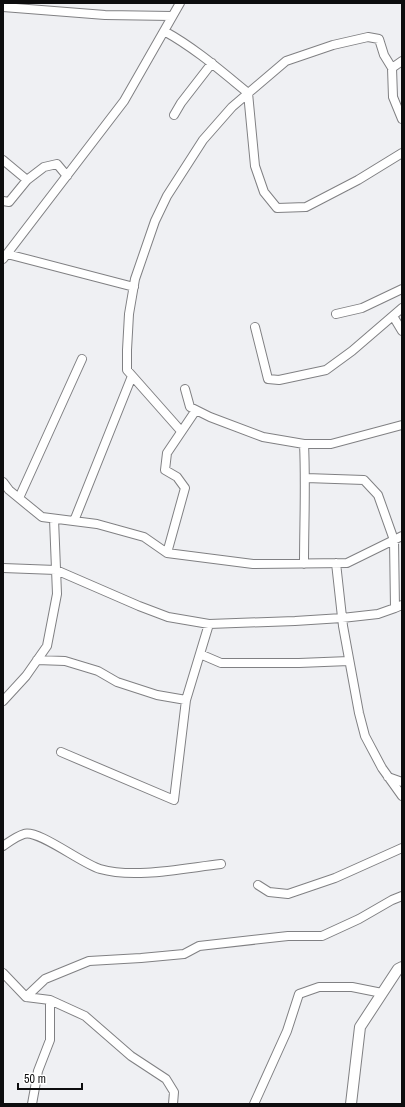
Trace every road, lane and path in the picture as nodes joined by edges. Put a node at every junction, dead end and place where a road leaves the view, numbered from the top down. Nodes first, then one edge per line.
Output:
1 (68, 3) edge
2 (180, 3) edge
3 (3, 7) edge
4 (69, 12) junction
5 (172, 16) junction
6 (164, 31) junction
7 (402, 61) edge
8 (212, 63) junction
9 (392, 68) junction
10 (402, 92) edge
11 (248, 93) junction
12 (393, 97) junction
13 (174, 115) dead end
14 (402, 119) edge
15 (402, 153) edge
16 (3, 160) edge
17 (67, 176) junction
18 (26, 180) junction
19 (3, 201) edge
20 (5, 257) edge
21 (134, 287) junction
22 (402, 289) edge
23 (402, 308) edge
24 (336, 314) dead end
25 (393, 316) junction
26 (255, 327) dead end
27 (402, 331) edge
28 (82, 359) dead end
29 (132, 376) junction
30 (185, 389) dead end
31 (196, 410) junction
32 (402, 425) edge
33 (181, 431) junction
34 (304, 444) junction
35 (306, 478) junction
36 (3, 482) edge
37 (19, 498) junction
38 (54, 519) junction
39 (74, 521) junction
40 (402, 536) edge
41 (394, 540) junction
42 (167, 553) junction
43 (336, 563) junction
44 (304, 564) junction
45 (3, 568) edge
46 (56, 570) junction
47 (399, 606) edge
48 (342, 618) junction
49 (209, 624) junction
50 (200, 654) junction
51 (37, 660) junction
52 (349, 661) junction
53 (186, 700) junction
54 (3, 701) edge
55 (61, 752) dead end
56 (388, 777) junction
57 (402, 782) edge
58 (402, 796) edge
59 (3, 846) edge
60 (402, 848) edge
61 (221, 864) dead end
62 (258, 885) dead end
63 (402, 896) edge
64 (402, 967) edge
65 (3, 972) edge
66 (382, 993) junction
67 (26, 996) junction
68 (50, 1000) junction
69 (32, 1104) edge
70 (173, 1104) edge
71 (254, 1104) edge
72 (351, 1104) edge

1 - 4 street
2 - 5 street
3 - 4 street
4 - 5 street
5 - 6 street
6 - 8 street
6 - 17 street
7 - 9 street
8 - 11 street
8 - 13 street
9 - 11 street
9 - 12 street
10 - 12 street
11 - 15 street
11 - 21 street
12 - 14 street
16 - 18 street
17 - 18 street
17 - 20 street
18 - 19 street
20 - 21 street
21 - 29 street
22 - 24 street
23 - 25 street
25 - 26 street
25 - 27 street
28 - 37 street
29 - 33 street
29 - 39 street
30 - 31 street
31 - 33 street
31 - 34 street
32 - 34 street
33 - 42 street
34 - 35 street
35 - 41 street
35 - 44 street
36 - 37 street
37 - 38 street
38 - 39 street
38 - 46 street
39 - 42 street
40 - 41 street
41 - 43 street
41 - 47 street
42 - 44 street
43 - 44 street
43 - 48 street
45 - 46 street
46 - 49 street
46 - 51 street
47 - 48 street
48 - 49 street
48 - 52 street
49 - 50 street
50 - 52 street
50 - 53 street
51 - 53 street
51 - 54 street
52 - 56 street
53 - 55 street
56 - 57 street
56 - 58 street
59 - 61 street
60 - 62 street
63 - 67 street
64 - 66 street
65 - 67 street
66 - 71 street
66 - 72 street
67 - 68 street
68 - 69 street
68 - 70 street

